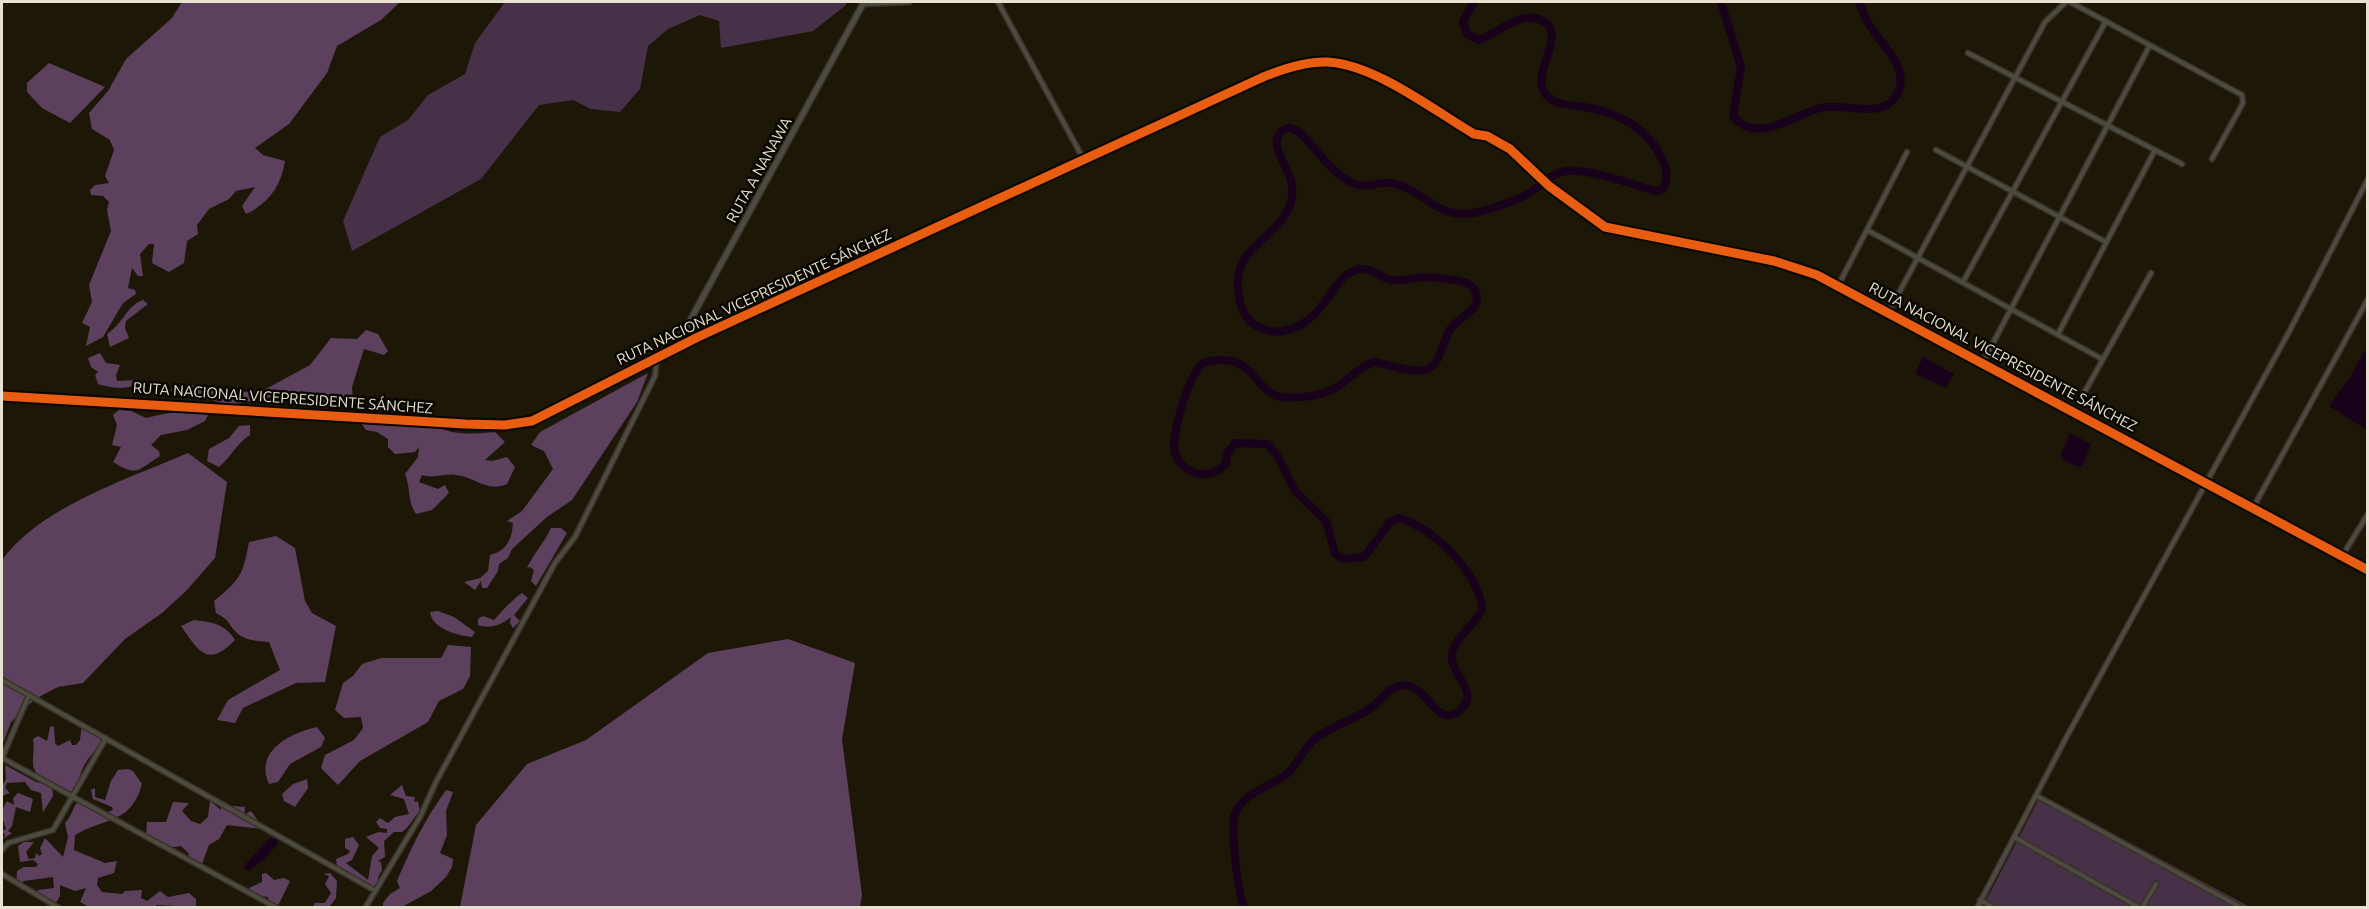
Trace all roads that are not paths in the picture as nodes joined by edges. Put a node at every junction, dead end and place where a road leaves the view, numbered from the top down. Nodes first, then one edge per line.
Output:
1 (909, 2) edge
2 (998, 2) edge
3 (2068, 2) edge
4 (863, 3) edge
5 (2106, 21) junction
6 (2151, 45) junction
7 (1968, 53) dead end
8 (2015, 78) junction
9 (2062, 102) junction
10 (2108, 126) junction
11 (1936, 150) dead end
12 (2155, 150) junction
13 (1907, 152) dead end
14 (2212, 159) dead end
15 (1083, 160) junction
16 (2182, 164) dead end
17 (1967, 167) junction
18 (2367, 179) edge
19 (2013, 192) junction
20 (2059, 217) junction
21 (1867, 230) junction
22 (2106, 242) junction
23 (1918, 258) junction
24 (2151, 273) dead end
25 (1963, 282) junction
26 (1838, 286) junction
27 (2367, 299) edge
28 (2011, 309) junction
29 (1888, 313) junction
30 (687, 326) junction
31 (2058, 334) junction
32 (698, 337) junction
33 (674, 349) junction
34 (657, 358) junction
35 (2102, 359) junction
36 (1983, 362) junction
37 (2083, 395) dead end
38 (2, 396) edge
39 (2206, 484) junction
40 (2253, 508) junction
41 (2367, 514) edge
42 (2342, 556) junction
43 (2367, 570) edge
44 (2, 680) edge
45 (29, 695) junction
46 (106, 738) junction
47 (2, 758) edge
48 (2037, 796) junction
49 (74, 798) junction
50 (2014, 837) junction
51 (2, 850) edge
52 (2, 874) edge
53 (2156, 884) dead end
54 (374, 890) junction
55 (1980, 900) junction
56 (275, 906) edge
57 (59, 908) edge
58 (265, 908) edge
59 (364, 908) edge
60 (1977, 908) edge
61 (1994, 908) edge
62 (2141, 908) edge
63 (2242, 908) edge

1 - 4 street
2 - 15 street
3 - 5 street
3 - 8 street
4 - 30 street, RUTA A NANAWA
5 - 6 street
5 - 9 street
6 - 10 street
6 - 14 street
7 - 8 street
8 - 9 street
8 - 17 street
9 - 10 street
9 - 19 street
10 - 12 street
10 - 20 street
11 - 17 street
12 - 16 street
12 - 22 street
13 - 21 street
15 - 26 street, RUTA NACIONAL VICEPRESIDENTE SÁNCHEZ
15 - 32 street, RUTA NACIONAL VICEPRESIDENTE SÁNCHEZ
17 - 19 street
17 - 23 street
18 - 39 street
19 - 20 street
19 - 25 street
20 - 22 street
20 - 28 street
21 - 23 street
21 - 26 street
22 - 31 street
23 - 25 street
23 - 29 street
24 - 35 street
25 - 28 street
26 - 29 street, RUTA NACIONAL VICEPRESIDENTE SÁNCHEZ
27 - 40 street
28 - 31 street
28 - 36 street
29 - 36 street, RUTA NACIONAL VICEPRESIDENTE SÁNCHEZ
30 - 32 street
30 - 33 street, RUTA A NANAWA
31 - 35 street
32 - 33 street, RUTA NACIONAL VICEPRESIDENTE SÁNCHEZ
33 - 34 street, RUTA NACIONAL VICEPRESIDENTE SÁNCHEZ
34 - 38 street, RUTA NACIONAL VICEPRESIDENTE SÁNCHEZ
34 - 54 street
35 - 37 street
36 - 39 street, RUTA NACIONAL VICEPRESIDENTE SÁNCHEZ
39 - 40 street, RUTA NACIONAL VICEPRESIDENTE SÁNCHEZ
39 - 48 street
40 - 42 street, RUTA NACIONAL VICEPRESIDENTE SÁNCHEZ
41 - 42 street
42 - 43 street, RUTA NACIONAL VICEPRESIDENTE SÁNCHEZ
44 - 45 street
45 - 46 street
45 - 47 street
46 - 49 street
46 - 54 street
47 - 49 street
48 - 50 street
48 - 63 street
49 - 51 street
49 - 56 street
50 - 55 street
50 - 62 street
52 - 57 street
53 - 62 street
54 - 59 street
55 - 60 street
55 - 61 street
56 - 58 street

